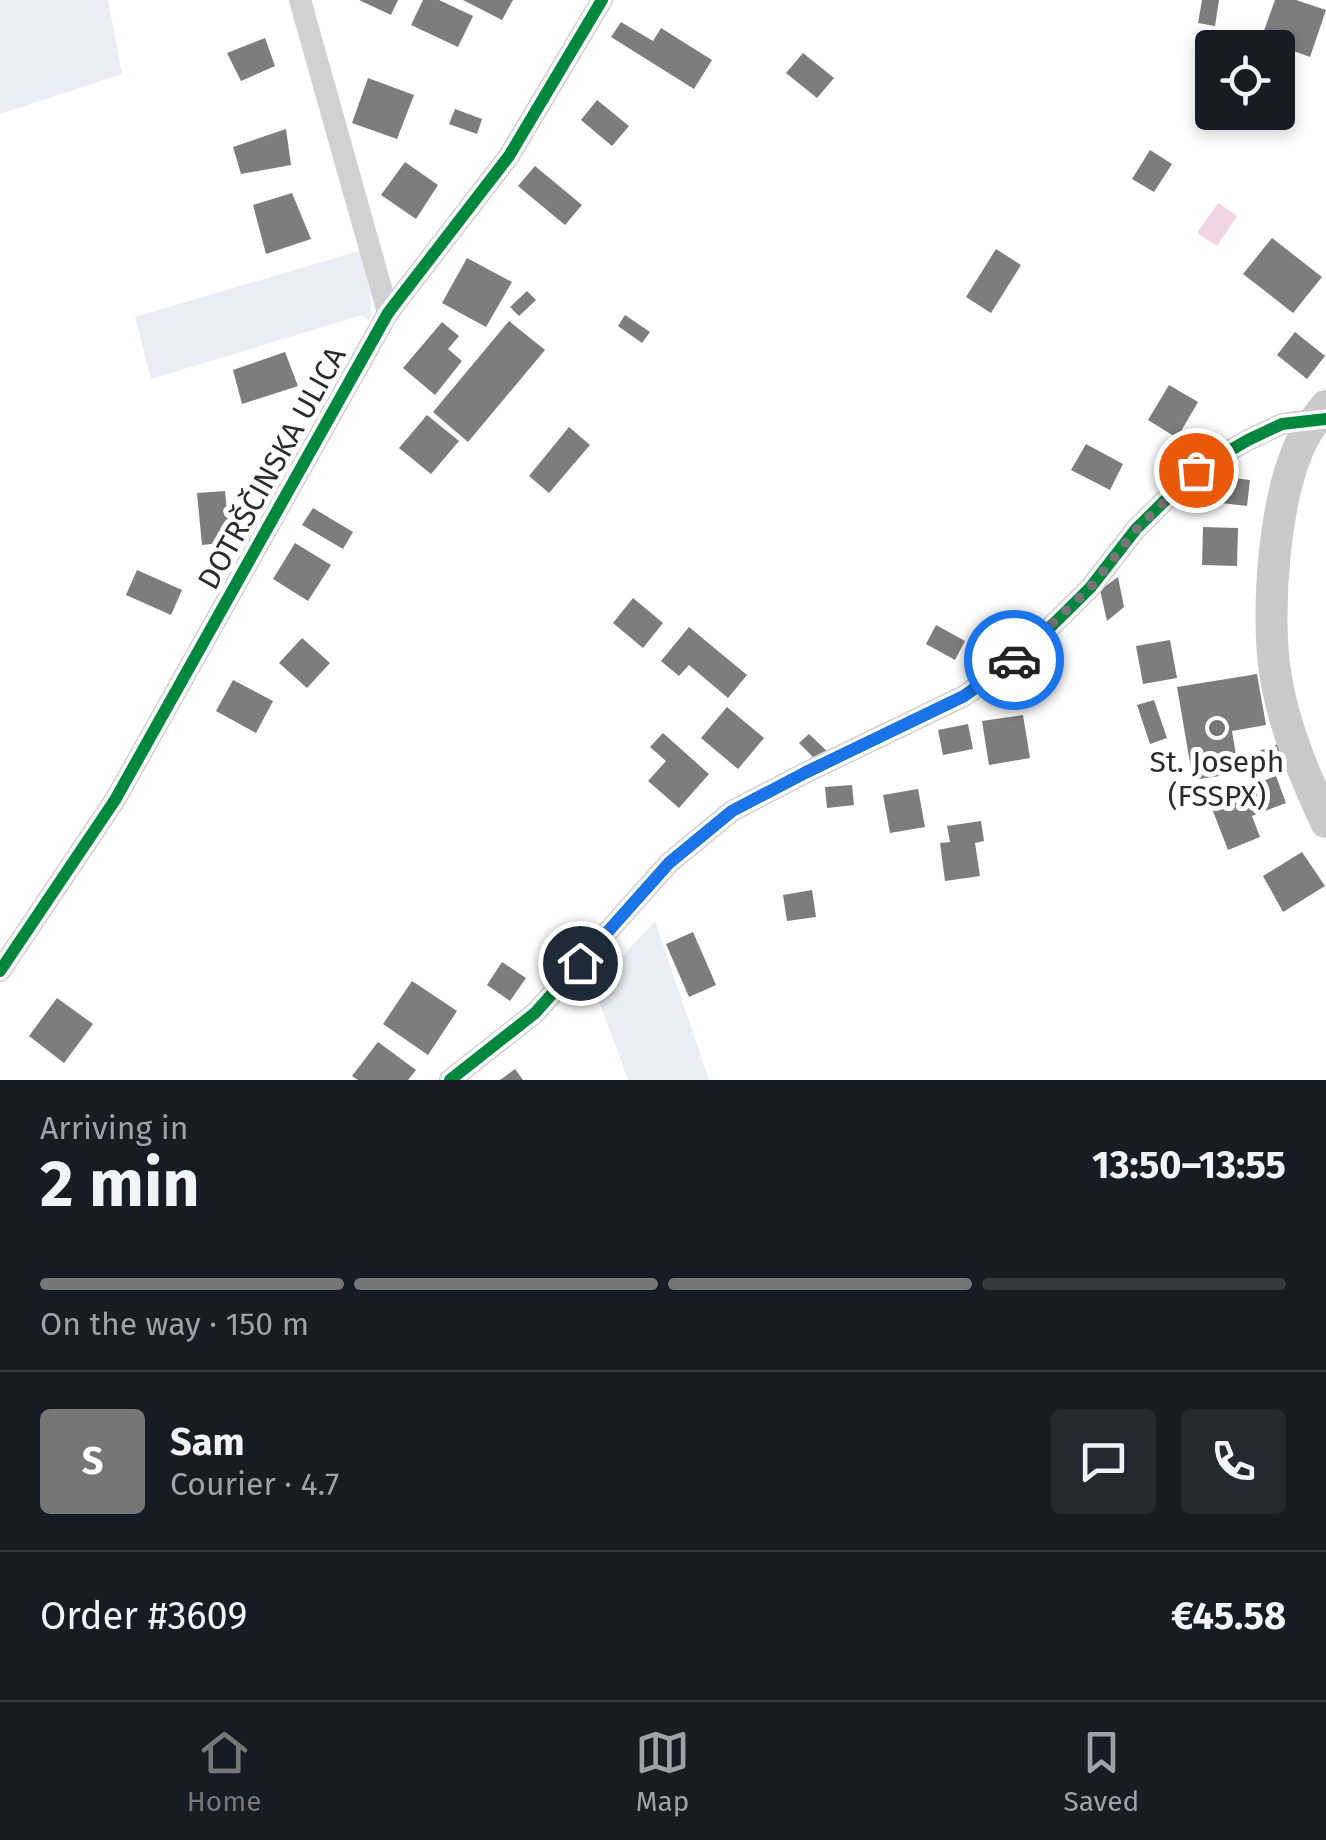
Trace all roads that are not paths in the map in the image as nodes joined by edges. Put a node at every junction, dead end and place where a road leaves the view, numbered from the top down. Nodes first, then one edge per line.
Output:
1 (300, 0) edge
2 (602, 0) edge
3 (388, 313) junction
4 (1322, 415) edge
5 (1326, 822) edge
6 (0, 971) edge
7 (450, 1080) edge

1 - 3 street
2 - 3 street, DOTRŠČINSKA ULICA
3 - 6 street, DOTRŠČINSKA ULICA
4 - 5 street
4 - 7 street

